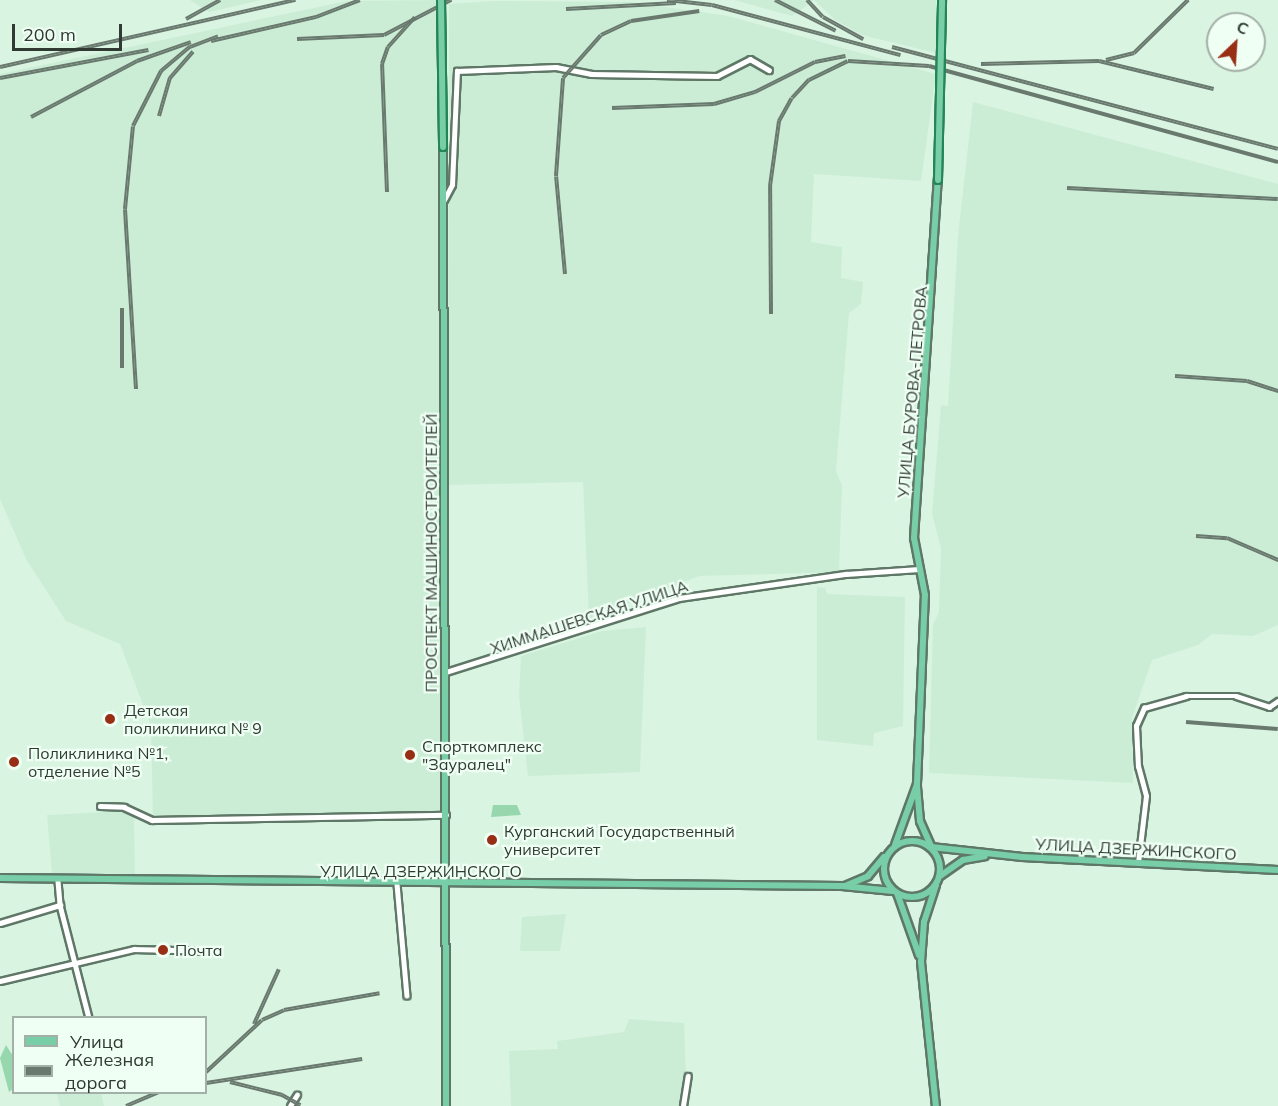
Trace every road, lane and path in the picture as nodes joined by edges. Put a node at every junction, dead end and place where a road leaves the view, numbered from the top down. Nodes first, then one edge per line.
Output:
1 (441, 0) edge
2 (942, 0) edge
3 (769, 70) dead end
4 (444, 200) junction
5 (920, 569) junction
6 (446, 672) junction
7 (1278, 701) edge
8 (917, 784) junction
9 (99, 806) dead end
10 (446, 815) junction
11 (896, 845) junction
12 (931, 847) junction
13 (889, 853) junction
14 (992, 854) junction
15 (1138, 862) junction
16 (1278, 870) edge
17 (940, 876) junction
18 (0, 878) edge
19 (58, 881) junction
20 (397, 884) junction
21 (447, 885) junction
22 (936, 885) junction
23 (842, 886) junction
24 (895, 892) junction
25 (60, 905) junction
26 (0, 923) edge
27 (217, 951) dead end
28 (921, 962) junction
29 (76, 963) junction
30 (0, 981) edge
31 (407, 996) dead end
32 (89, 1016) edge
33 (688, 1076) dead end
34 (297, 1095) dead end
35 (290, 1106) edge
36 (446, 1106) edge
37 (683, 1106) edge
38 (936, 1106) edge

1 - 4 main road, ПРОСПЕКТ МАШИНОСТРОИТЕЛЕЙ, bridge
2 - 5 main road, УЛИЦА БУРОВА-ПЕТРОВА, bridge
3 - 4 street
4 - 6 main road, ПРОСПЕКТ МАШИНОСТРОИТЕЛЕЙ
5 - 6 street, ХИММАШЕВСКАЯ УЛИЦА
5 - 8 main road, УЛИЦА БУРОВА-ПЕТРОВА
6 - 10 main road, ПРОСПЕКТ МАШИНОСТРОИТЕЛЕЙ
7 - 15 street
8 - 11 main road, УЛИЦА БУРОВА-ПЕТРОВА
8 - 12 main road, УЛИЦА БУРОВА-ПЕТРОВА
9 - 10 street
10 - 21 main road, ПРОСПЕКТ МАШИНОСТРОИТЕЛЕЙ
11 - 12 main road
11 - 13 main road
12 - 14 main road, УЛИЦА ДЗЕРЖИНСКОГО
12 - 17 main road
13 - 23 main road, УЛИЦА ДЗЕРЖИНСКОГО
13 - 24 main road
14 - 15 main road, УЛИЦА ДЗЕРЖИНСКОГО
14 - 17 main road, УЛИЦА ДЗЕРЖИНСКОГО
15 - 16 main road, УЛИЦА ДЗЕРЖИНСКОГО
17 - 22 main road
18 - 19 main road, УЛИЦА ДЗЕРЖИНСКОГО
19 - 20 main road, УЛИЦА ДЗЕРЖИНСКОГО
19 - 25 street
20 - 21 main road, УЛИЦА ДЗЕРЖИНСКОГО
20 - 31 street
21 - 23 main road, УЛИЦА ДЗЕРЖИНСКОГО
21 - 36 main road, ПРОСПЕКТ МАШИНОСТРОИТЕЛЕЙ
22 - 24 main road
22 - 28 main road
23 - 24 main road, УЛИЦА ДЗЕРЖИНСКОГО
24 - 28 main road
25 - 26 street
25 - 29 street
27 - 29 street
28 - 38 main road
29 - 30 street
29 - 32 street
33 - 37 street
34 - 35 street

